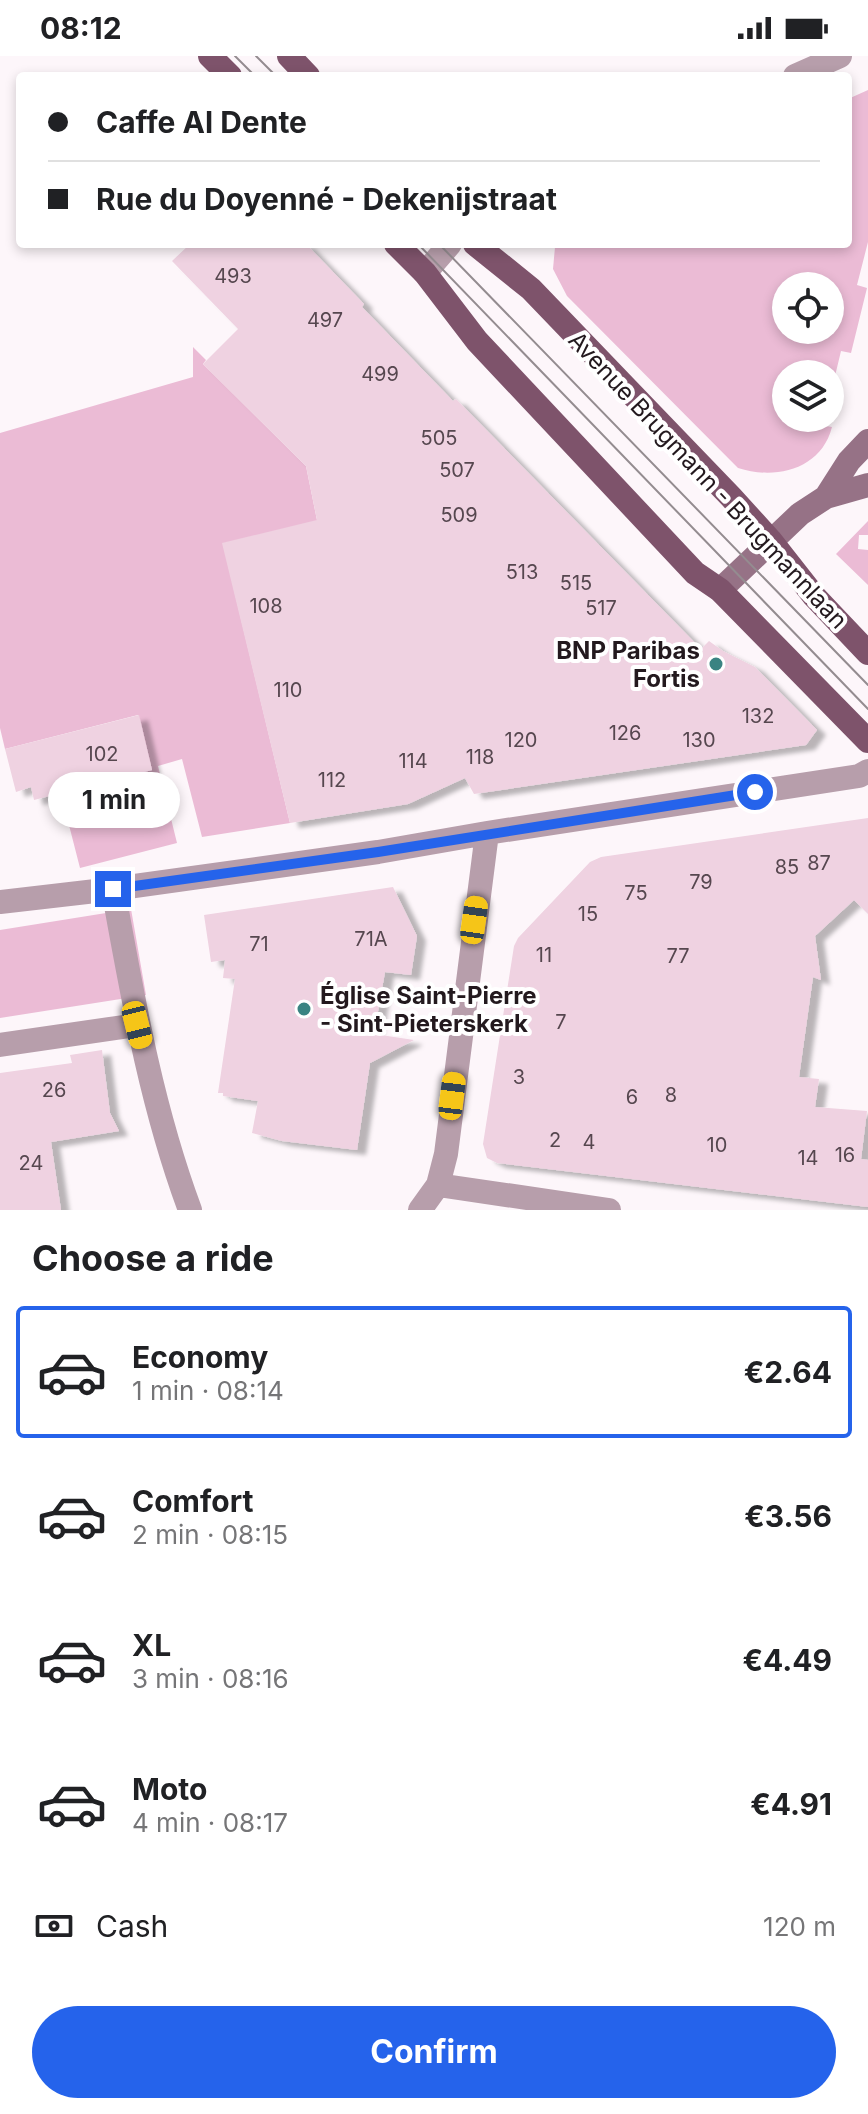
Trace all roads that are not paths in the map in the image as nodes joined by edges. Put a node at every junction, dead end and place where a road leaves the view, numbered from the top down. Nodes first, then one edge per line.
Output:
1 (210, 56) edge
2 (289, 56) edge
3 (840, 56) edge
4 (226, 72) edge
5 (304, 72) edge
6 (804, 72) edge
7 (400, 248) edge
8 (447, 248) edge
9 (480, 248) edge
10 (425, 273) junction
11 (868, 441) edge
12 (868, 485) edge
13 (826, 497) junction
14 (770, 540) junction
15 (720, 590) junction
16 (868, 653) edge
17 (868, 741) edge
18 (868, 771) edge
19 (487, 833) junction
20 (113, 889) junction
21 (0, 902) edge
22 (137, 1025) junction
23 (0, 1045) edge
24 (438, 1185) junction
25 (190, 1210) edge
26 (420, 1210) edge
27 (609, 1210) edge

1 - 4 main road
2 - 5 main road
3 - 6 street
7 - 10 main road
8 - 10 street
9 - 14 main road, Avenue Brugmann - Brugmannlaan
10 - 15 main road
11 - 13 main road
12 - 13 main road
13 - 14 main road
14 - 15 main road
14 - 16 main road, Avenue Brugmann - Brugmannlaan
15 - 17 main road
18 - 19 street
19 - 20 street
19 - 24 street
20 - 21 street
20 - 22 street
22 - 23 street
22 - 25 street
24 - 26 street
24 - 27 street

